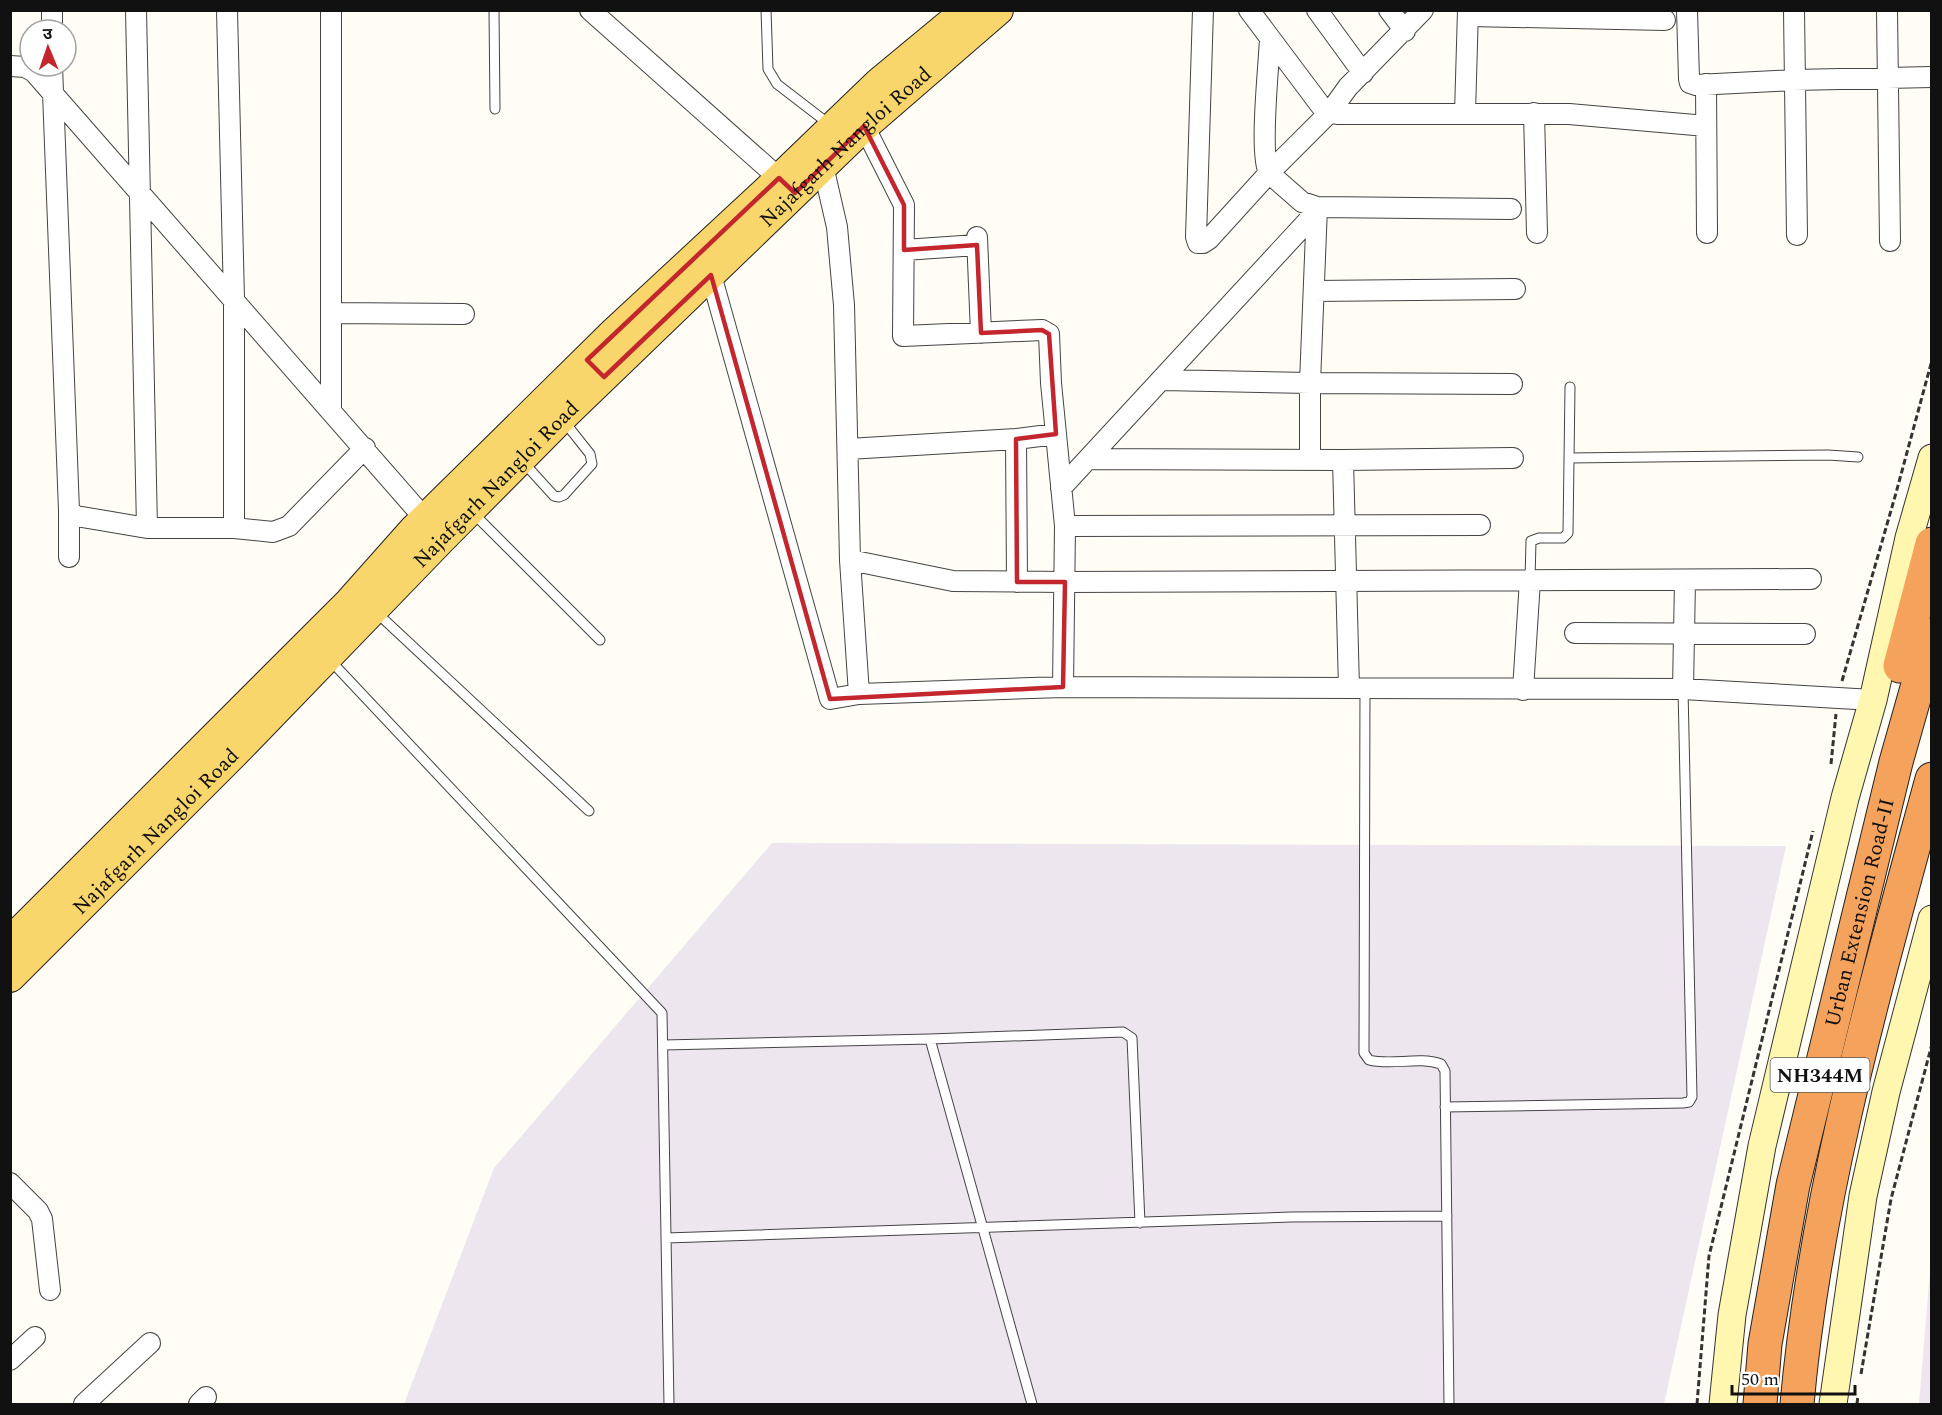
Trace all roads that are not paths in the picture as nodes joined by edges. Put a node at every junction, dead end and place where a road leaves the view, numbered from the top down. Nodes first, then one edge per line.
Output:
1 (136, 10) edge
2 (227, 10) edge
3 (331, 10) edge
4 (494, 10) edge
5 (590, 10) edge
6 (766, 10) edge
7 (998, 10) edge
8 (1203, 10) edge
9 (1249, 10) edge
10 (1317, 10) edge
11 (1389, 10) edge
12 (1423, 10) edge
13 (1687, 10) edge
14 (1794, 10) edge
15 (1887, 10) edge
16 (1468, 13) edge
17 (955, 14) edge
18 (1665, 20) dead end
19 (1405, 31) junction
20 (1270, 38) junction
21 (10, 66) edge
22 (1363, 73) junction
23 (1932, 77) edge
24 (52, 78) edge
25 (1888, 78) junction
26 (1794, 80) junction
27 (1706, 84) junction
28 (52, 93) junction
29 (495, 109) dead end
30 (1330, 112) junction
31 (1465, 113) junction
32 (1534, 113) junction
33 (864, 126) junction
34 (1706, 126) junction
35 (833, 127) junction
36 (816, 158) junction
37 (1269, 173) junction
38 (787, 185) junction
39 (139, 192) junction
40 (1317, 209) junction
41 (1511, 209) dead end
42 (1537, 232) dead end
43 (1707, 233) dead end
44 (1797, 235) dead end
45 (1890, 241) dead end
46 (904, 250) junction
47 (711, 275) junction
48 (1515, 289) dead end
49 (1314, 291) junction
50 (234, 299) junction
51 (331, 313) junction
52 (464, 314) dead end
53 (981, 333) junction
54 (595, 369) junction
55 (1162, 380) junction
56 (1310, 383) junction
57 (1512, 384) dead end
58 (1570, 387) dead end
59 (331, 410) junction
60 (562, 418) junction
61 (1056, 434) junction
62 (1016, 439) junction
63 (365, 448) junction
64 (848, 449) junction
65 (1858, 457) dead end
66 (510, 458) junction
67 (1514, 458) dead end
68 (1569, 458) junction
69 (1932, 458) edge
70 (1088, 459) junction
71 (1310, 460) junction
72 (1343, 460) junction
73 (1061, 488) junction
74 (470, 510) junction
75 (69, 511) junction
76 (1344, 524) junction
77 (1480, 525) dead end
78 (1065, 526) junction
79 (147, 528) junction
80 (234, 528) junction
81 (433, 529) junction
82 (1932, 544) edge
83 (69, 557) dead end
84 (850, 560) junction
85 (1810, 579) dead end
86 (1530, 580) junction
87 (1685, 580) junction
88 (1346, 581) junction
89 (1017, 582) junction
90 (1065, 582) junction
91 (375, 610) junction
92 (1684, 632) junction
93 (1575, 633) dead end
94 (1805, 634) dead end
95 (1932, 635) edge
96 (600, 640) dead end
97 (319, 649) junction
98 (1063, 687) junction
99 (1357, 688) junction
100 (1683, 689) junction
101 (1523, 690) junction
102 (859, 694) junction
103 (1873, 700) junction
104 (1900, 748) junction
105 (1932, 779) edge
106 (589, 811) dead end
107 (1932, 919) edge
108 (10, 942) edge
109 (10, 977) edge
110 (930, 1039) junction
111 (663, 1045) junction
112 (1445, 1107) junction
113 (10, 1183) edge
114 (1447, 1216) junction
115 (1140, 1223) junction
116 (983, 1227) junction
117 (666, 1238) junction
118 (50, 1290) dead end
119 (34, 1337) dead end
120 (150, 1343) dead end
121 (10, 1360) edge
122 (84, 1404) edge
123 (669, 1404) edge
124 (1032, 1404) edge
125 (1449, 1404) edge
126 (1724, 1404) edge
127 (1760, 1404) edge
128 (1797, 1404) edge
129 (1833, 1404) edge

1 - 39 street
2 - 50 street
3 - 51 street
4 - 29 lane
5 - 38 street
6 - 35 lane
7 - 33 main road, Najafgarh Nangloi Road
8 - 37 street
9 - 20 street
10 - 22 street
11 - 19 street
12 - 19 street
13 - 27 street
14 - 26 street
15 - 25 street
16 - 18 street
16 - 31 street
17 - 35 main road
19 - 22 street
20 - 30 street
20 - 37 street
21 - 28 street
22 - 30 street
23 - 25 street
24 - 28 street
25 - 26 street
25 - 45 street
26 - 27 street
26 - 44 street
27 - 34 street
28 - 39 street
28 - 75 street
30 - 31 street
30 - 37 street
31 - 32 street
32 - 34 street
32 - 42 street
33 - 36 main road, Najafgarh Nangloi Road
33 - 46 street
34 - 43 street
35 - 36 main road
36 - 38 main road, Najafgarh Nangloi Road
36 - 64 street
37 - 40 street
38 - 47 main road, Najafgarh Nangloi Road
38 - 54 main road
39 - 50 street
39 - 79 street
40 - 41 street
40 - 49 street
40 - 55 street
46 - 53 street
46 - 53 street
47 - 54 main road, Najafgarh Nangloi Road
47 - 102 street
48 - 49 street
49 - 56 street
50 - 59 street
50 - 80 street
51 - 52 street
51 - 59 street
53 - 61 street
54 - 60 main road, Najafgarh Nangloi Road
54 - 66 main road
55 - 56 street
55 - 70 street
56 - 57 street
56 - 71 street
58 - 68 lane
59 - 63 street
60 - 66 main road, Najafgarh Nangloi Road
60 - 66 lane
61 - 62 street
61 - 73 street
62 - 64 street
62 - 89 street
63 - 80 street
63 - 81 street
64 - 84 street
65 - 68 lane
66 - 74 main road, Najafgarh Nangloi Road
66 - 81 main road
67 - 72 street
68 - 86 lane
69 - 103 street
70 - 71 street
70 - 73 street
71 - 72 street
72 - 76 street
73 - 78 street
74 - 81 main road, Najafgarh Nangloi Road
74 - 96 lane
75 - 79 street
75 - 83 street
76 - 77 street
76 - 78 street
76 - 88 street
78 - 90 street
79 - 80 street
81 - 91 main road, Najafgarh Nangloi Road
81 - 97 main road
82 - 104 highway
84 - 89 street
84 - 102 street
85 - 87 street
86 - 87 street
86 - 88 street
86 - 101 street
87 - 92 street
88 - 90 street
88 - 99 street
89 - 90 street
90 - 98 street
91 - 97 main road, Najafgarh Nangloi Road
91 - 106 lane
92 - 93 street
92 - 94 street
92 - 100 street
95 - 104 highway, Urban Extension Road-II / NH344M
97 - 108 main road
97 - 109 main road, Najafgarh Nangloi Road
97 - 111 lane
98 - 99 street
98 - 102 street
99 - 101 street
99 - 112 lane
100 - 101 street
100 - 103 street
100 - 112 lane
103 - 126 street
104 - 127 highway, Urban Extension Road-II / NH344M
105 - 128 highway, Urban Extension Road-II / NH344M
107 - 129 street
110 - 111 lane
110 - 115 lane
110 - 116 lane
111 - 117 lane
112 - 114 lane
113 - 118 street
114 - 115 lane
114 - 125 lane
115 - 116 lane
116 - 117 lane
116 - 124 lane
117 - 123 lane
119 - 121 street
120 - 122 street

